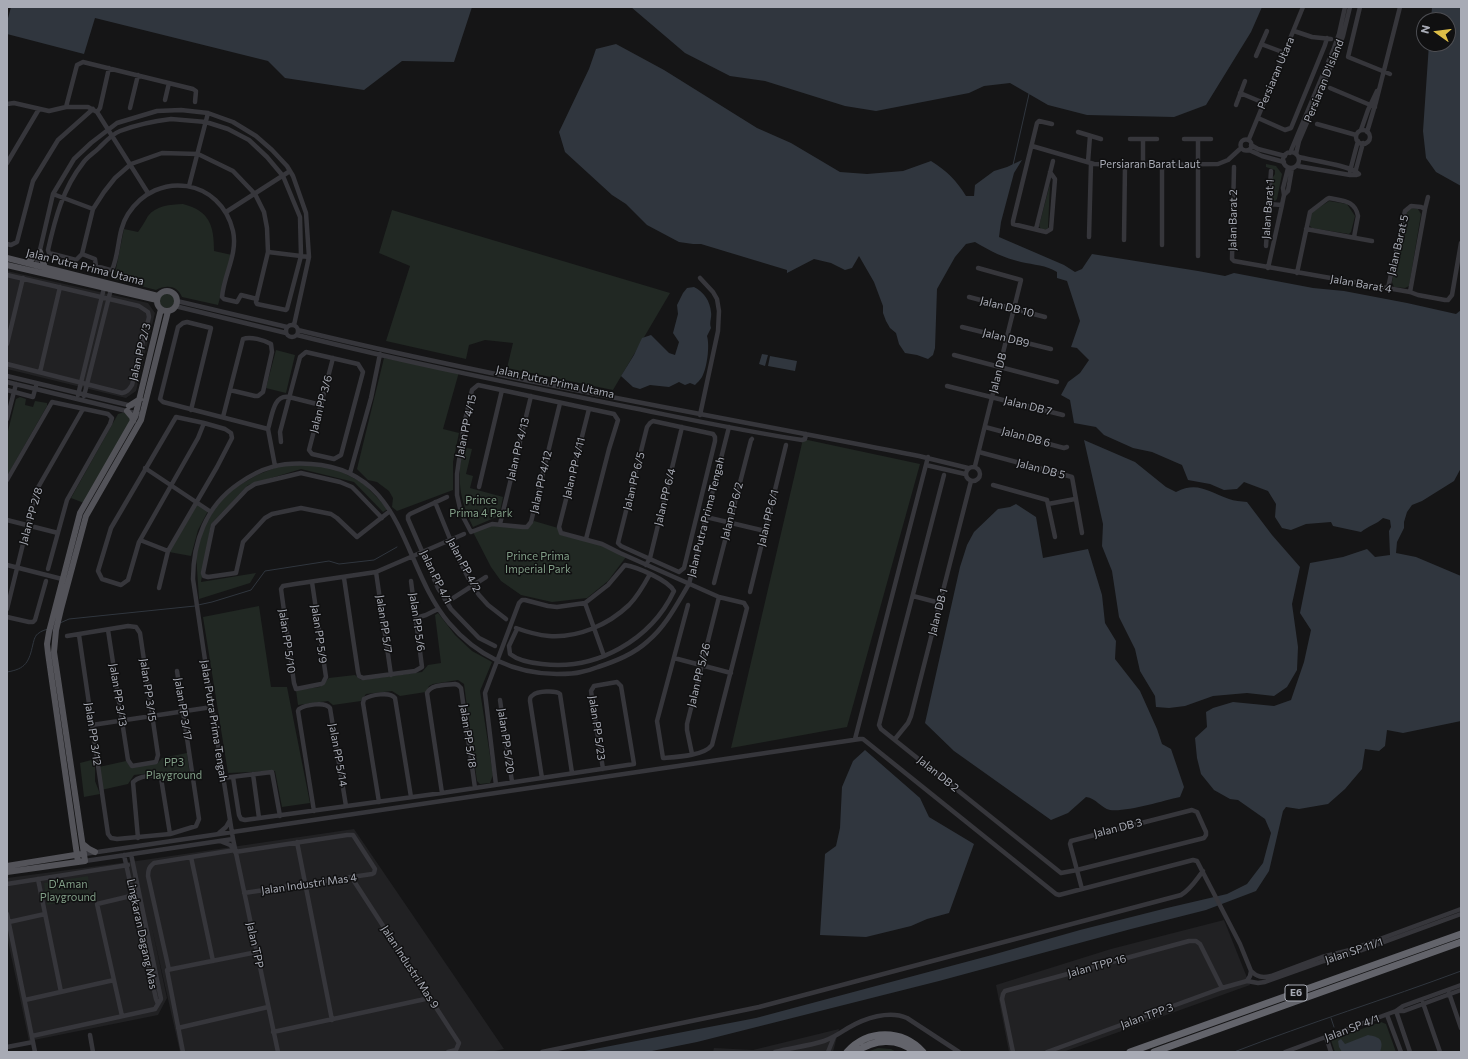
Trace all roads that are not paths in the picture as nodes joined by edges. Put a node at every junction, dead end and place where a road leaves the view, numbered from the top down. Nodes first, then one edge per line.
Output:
1 (1303, 7) edge
2 (1345, 7) edge
3 (1350, 7) edge
4 (1360, 7) edge
5 (1400, 7) edge
6 (1267, 30) dead end
7 (1294, 31) junction
8 (1261, 44) junction
9 (1285, 53) junction
10 (1256, 56) dead end
11 (109, 68) junction
12 (1384, 72) junction
13 (1390, 74) dead end
14 (138, 75) junction
15 (1245, 81) dead end
16 (169, 83) junction
17 (1330, 88) dead end
18 (1240, 93) junction
19 (165, 100) dead end
20 (195, 102) dead end
21 (1264, 103) junction
22 (7, 104) edge
23 (1236, 105) dead end
24 (1372, 106) junction
25 (66, 107) junction
26 (130, 108) dead end
27 (40, 109) junction
28 (95, 111) junction
29 (208, 113) junction
30 (1258, 118) junction
31 (206, 122) junction
32 (1052, 124) dead end
33 (1317, 124) dead end
34 (108, 129) junction
35 (1361, 130) junction
36 (1078, 132) dead end
37 (1367, 132) junction
38 (1356, 135) junction
39 (112, 136) junction
40 (1090, 136) junction
41 (1101, 139) dead end
42 (1130, 139) dead end
43 (1144, 139) junction
44 (1157, 139) dead end
45 (1184, 139) dead end
46 (1198, 139) junction
47 (1211, 139) dead end
48 (1248, 140) junction
49 (1358, 141) junction
50 (1363, 143) junction
51 (1032, 146) junction
52 (1250, 147) junction
53 (1241, 148) junction
54 (1290, 153) junction
55 (198, 154) junction
56 (1285, 156) junction
57 (1298, 156) junction
58 (1053, 161) dead end
59 (1284, 162) junction
60 (7, 163) edge
61 (1090, 163) junction
62 (131, 164) junction
63 (1143, 164) junction
64 (1162, 164) junction
65 (1198, 164) junction
66 (1125, 165) junction
67 (1298, 166) junction
68 (1234, 167) dead end
69 (1290, 168) junction
70 (1351, 169) junction
71 (290, 171) junction
72 (1271, 171) dead end
73 (1050, 172) junction
74 (1354, 173) junction
75 (283, 176) junction
76 (189, 186) junction
77 (148, 193) junction
78 (53, 194) junction
79 (255, 194) junction
80 (1428, 197) dead end
81 (62, 198) junction
82 (1268, 204) junction
83 (1282, 206) junction
84 (93, 210) junction
85 (1425, 210) junction
86 (226, 212) junction
87 (1306, 229) junction
88 (1036, 230) junction
89 (1089, 237) dead end
90 (1354, 237) junction
91 (1124, 240) dead end
92 (1372, 241) dead end
93 (1461, 243) edge
94 (7, 244) edge
95 (1162, 245) dead end
96 (1266, 246) dead end
97 (40, 252) junction
98 (268, 252) junction
99 (82, 254) junction
100 (302, 256) junction
101 (1198, 256) dead end
102 (309, 257) junction
103 (7, 258) edge
104 (27, 263) junction
105 (7, 265) edge
106 (45, 268) junction
107 (978, 268) dead end
108 (1268, 268) junction
109 (36, 269) junction
110 (1297, 273) junction
111 (7, 275) edge
112 (23, 278) junction
113 (700, 278) dead end
114 (60, 287) junction
115 (1388, 288) junction
116 (108, 289) junction
117 (1410, 292) junction
118 (102, 297) junction
119 (969, 297) dead end
120 (158, 298) junction
121 (108, 299) junction
122 (256, 299) junction
123 (176, 304) junction
124 (1015, 308) junction
125 (164, 310) junction
126 (1045, 317) dead end
127 (294, 325) junction
128 (962, 326) dead end
129 (287, 327) junction
130 (298, 330) junction
131 (286, 333) junction
132 (297, 335) junction
133 (1007, 338) junction
134 (7, 344) edge
135 (1051, 349) dead end
136 (380, 352) junction
137 (954, 355) dead end
138 (333, 358) junction
139 (7, 364) edge
140 (1000, 367) junction
141 (40, 372) junction
142 (7, 376) edge
143 (7, 382) edge
144 (81, 382) junction
145 (1057, 382) dead end
146 (37, 383) junction
147 (16, 384) junction
148 (88, 384) junction
149 (947, 386) dead end
150 (564, 388) junction
151 (35, 389) junction
152 (7, 390) edge
153 (230, 390) junction
154 (502, 390) junction
155 (14, 392) junction
156 (78, 393) junction
157 (563, 394) junction
158 (531, 396) junction
159 (289, 397) junction
160 (992, 397) junction
161 (84, 398) junction
162 (77, 399) junction
163 (140, 399) junction
164 (561, 403) junction
165 (321, 405) junction
166 (128, 408) junction
167 (83, 409) junction
168 (589, 409) junction
169 (191, 410) junction
170 (140, 411) junction
171 (700, 415) junction
172 (1063, 415) dead end
173 (223, 417) junction
174 (7, 419) edge
175 (133, 421) junction
176 (204, 423) junction
177 (682, 427) junction
178 (729, 427) junction
179 (985, 427) junction
180 (268, 429) junction
181 (806, 434) junction
182 (752, 439) dead end
183 (281, 442) dead end
184 (786, 445) dead end
185 (1067, 447) dead end
186 (978, 452) junction
187 (928, 457) junction
188 (926, 465) junction
189 (275, 466) junction
190 (975, 466) junction
191 (145, 468) junction
192 (968, 468) junction
193 (350, 473) junction
194 (965, 474) junction
195 (944, 475) dead end
196 (7, 480) edge
197 (971, 481) junction
198 (992, 485) dead end
199 (171, 486) junction
200 (479, 487) dead end
201 (447, 496) dead end
202 (1076, 499) junction
203 (196, 502) junction
204 (435, 502) junction
205 (1048, 504) junction
206 (390, 511) junction
207 (211, 512) junction
208 (706, 517) junction
209 (382, 518) junction
210 (7, 520) edge
211 (729, 522) junction
212 (500, 524) junction
213 (28, 526) junction
214 (765, 531) junction
215 (470, 532) joint
216 (58, 533) junction
217 (1082, 533) dead end
218 (464, 534) dead end
219 (1055, 537) dead end
220 (586, 539) junction
221 (140, 540) junction
222 (450, 541) junction
223 (168, 551) junction
224 (424, 552) junction
225 (413, 557) junction
226 (650, 558) junction
227 (7, 565) edge
228 (646, 565) junction
229 (17, 568) junction
230 (48, 570) dead end
231 (376, 572) junction
232 (650, 574) junction
233 (486, 577) dead end
234 (344, 578) junction
235 (66, 580) junction
236 (46, 581) dead end
237 (411, 581) dead end
238 (312, 582) junction
239 (714, 583) dead end
240 (472, 584) junction
241 (689, 584) junction
242 (159, 588) dead end
243 (750, 592) dead end
244 (913, 596) junction
245 (719, 597) junction
246 (447, 602) junction
247 (585, 603) junction
248 (940, 603) junction
249 (688, 605) dead end
250 (7, 609) edge
251 (438, 609) junction
252 (7, 617) edge
253 (416, 618) junction
254 (506, 618) dead end
255 (510, 626) junction
256 (594, 628) junction
257 (517, 629) junction
258 (108, 630) junction
259 (79, 635) junction
260 (66, 636) dead end
261 (495, 646) dead end
262 (604, 656) junction
263 (674, 658) junction
264 (496, 660) junction
265 (702, 665) junction
266 (177, 671) dead end
267 (731, 673) junction
268 (391, 675) junction
269 (296, 689) joint
270 (500, 700) dead end
271 (212, 707) junction
272 (183, 712) junction
273 (152, 716) junction
274 (122, 721) junction
275 (92, 725) junction
276 (855, 739) junction
277 (895, 739) junction
278 (692, 754) junction
279 (128, 760) joint
280 (603, 769) junction
281 (253, 774) junction
282 (572, 774) junction
283 (233, 776) junction
284 (223, 778) junction
285 (542, 778) junction
286 (512, 782) junction
287 (496, 784) junction
288 (476, 788) junction
289 (442, 793) junction
290 (411, 797) junction
291 (379, 802) junction
292 (346, 806) junction
293 (314, 811) junction
294 (1195, 811) joint
295 (280, 816) junction
296 (259, 818) junction
297 (230, 820) junction
298 (244, 830) junction
299 (232, 832) junction
300 (218, 833) junction
301 (170, 834) junction
302 (138, 838) junction
303 (233, 838) junction
304 (219, 841) junction
305 (297, 842) junction
306 (76, 844) junction
307 (83, 844) junction
308 (235, 851) junction
309 (95, 852) junction
310 (84, 854) junction
311 (131, 854) junction
312 (124, 855) junction
313 (66, 856) junction
314 (191, 857) junction
315 (78, 858) junction
316 (85, 861) junction
317 (133, 864) junction
318 (126, 865) junction
319 (7, 866) edge
320 (1077, 870) junction
321 (1203, 871) junction
322 (7, 872) edge
323 (352, 878) junction
324 (38, 879) junction
325 (7, 884) edge
326 (305, 885) junction
327 (1082, 889) junction
328 (244, 893) junction
329 (139, 894) junction
330 (133, 896) junction
331 (1461, 909) edge
332 (7, 914) edge
333 (46, 914) junction
334 (1461, 914) edge
335 (9, 922) junction
336 (1461, 934) edge
337 (1461, 942) edge
338 (257, 952) junction
339 (213, 961) junction
340 (169, 970) junction
341 (1251, 971) junction
342 (114, 980) junction
343 (1247, 981) junction
344 (1461, 985) edge
345 (1222, 988) junction
346 (1461, 990) edge
347 (61, 992) junction
348 (1449, 992) junction
349 (430, 998) junction
350 (24, 1000) junction
351 (1422, 1002) junction
352 (158, 1004) junction
353 (268, 1007) junction
354 (1396, 1011) junction
355 (1387, 1014) junction
356 (122, 1016) junction
357 (1378, 1018) junction
358 (332, 1020) junction
359 (1390, 1023) junction
360 (178, 1028) junction
361 (1461, 1028) edge
362 (274, 1032) junction
363 (90, 1035) dead end
364 (32, 1036) junction
365 (834, 1037) junction
366 (1326, 1037) junction
367 (33, 1042) junction
368 (1302, 1046) junction
369 (7, 1047) edge
370 (35, 1052) edge
371 (93, 1052) edge
372 (183, 1052) edge
373 (278, 1052) edge
374 (448, 1052) edge
375 (542, 1052) edge
376 (775, 1052) edge
377 (828, 1052) edge
378 (847, 1052) edge
379 (856, 1052) edge
380 (915, 1052) edge
381 (923, 1052) edge
382 (959, 1052) edge
383 (1013, 1052) edge
384 (1047, 1052) edge
385 (1130, 1052) edge
386 (1154, 1052) edge
387 (1285, 1052) edge
388 (1304, 1052) edge
389 (1331, 1052) edge
390 (1401, 1052) edge
391 (1410, 1052) edge
392 (1440, 1052) edge

1 - 7 street, Persiaran Utara
2 - 54 street, Persiaran D'Island
3 - 57 street, Persiaran D'Island
4 - 12 street
5 - 12 street
6 - 8 street
7 - 9 street, Persiaran Utara
7 - 30 street
8 - 9 street
8 - 10 street
9 - 21 street, Persiaran Utara
11 - 14 street
11 - 25 street
11 - 28 street
12 - 13 street
12 - 24 street
14 - 16 street
14 - 26 street
15 - 18 street
16 - 19 street
16 - 20 street
17 - 24 street
18 - 21 street
18 - 23 street
21 - 30 street, Persiaran Utara
22 - 27 street
24 - 35 street
24 - 37 street
25 - 27 street
25 - 28 street
27 - 60 street
28 - 34 street
28 - 94 street
29 - 31 street
29 - 34 street
29 - 71 street
30 - 48 street, Persiaran Utara
31 - 39 street
31 - 55 street
31 - 75 street
32 - 51 street
33 - 38 street
34 - 39 street
34 - 78 street
35 - 37 street
35 - 38 street
36 - 40 street
37 - 50 street
38 - 49 street
39 - 62 street
39 - 81 street
40 - 41 street
40 - 61 street
42 - 43 street
43 - 44 street
43 - 63 street
45 - 46 street
46 - 47 street
46 - 65 street
48 - 52 street
48 - 53 street
49 - 50 street
49 - 70 street
50 - 74 street
51 - 61 street, Persiaran Barat Laut
51 - 88 street
52 - 53 street
52 - 56 street
52 - 59 street
53 - 65 street, Persiaran Barat Laut
54 - 56 street
54 - 57 street
55 - 62 street
55 - 76 street
55 - 79 street
56 - 59 street
57 - 67 street
57 - 70 street
58 - 73 street
59 - 69 street
61 - 66 street, Persiaran Barat Laut
61 - 89 street
62 - 77 street
62 - 84 street
63 - 64 street, Persiaran Barat Laut
63 - 66 street, Persiaran Barat Laut
64 - 65 street, Persiaran Barat Laut
64 - 95 street
65 - 101 street
66 - 91 street
67 - 69 street
67 - 74 street
68 - 108 street, Jalan Barat 2
69 - 83 street
70 - 74 street
71 - 75 street
71 - 102 street
72 - 82 street, Jalan Barat 1
73 - 88 street
73 - 88 street
75 - 79 street
75 - 100 street
76 - 77 street
76 - 86 street
77 - 99 street
78 - 81 street
78 - 97 street
79 - 86 street
79 - 98 street
80 - 85 street
81 - 84 street
81 - 99 street
82 - 83 street
82 - 96 street, Jalan Barat 1
83 - 108 street
84 - 99 street
85 - 115 street, Jalan Barat 5
85 - 117 street, Jalan Barat 5
86 - 122 street
87 - 90 street
87 - 90 street
87 - 110 street
90 - 92 street
93 - 117 street, Jalan Barat 4
97 - 104 main road
97 - 106 main road
97 - 109 street
98 - 100 street
98 - 122 street
100 - 102 street
100 - 122 street
102 - 127 street
103 - 104 main road, Jalan Putra Prima Utama
104 - 109 main road, Jalan Putra Prima Utama
105 - 109 main road, Jalan Putra Prima Utama
106 - 109 main road, Jalan Putra Prima Utama
106 - 120 main road, Jalan Putra Prima Utama
107 - 124 street, Jalan DB
108 - 110 street, Jalan Barat 4
109 - 116 main road, Jalan Putra Prima Utama
110 - 115 street, Jalan Barat 4
111 - 112 street
112 - 114 street
112 - 134 street
113 - 171 street
114 - 118 street
114 - 141 street
115 - 117 street, Jalan Barat 4
116 - 118 street
116 - 120 main road, Jalan Putra Prima Utama
116 - 121 street
118 - 121 street
118 - 144 street
119 - 124 street, Jalan DB 10
120 - 123 main road
120 - 125 main road
121 - 148 street
121 - 148 street, Jalan PP 2/3
123 - 125 main road
123 - 129 street
123 - 131 street
124 - 126 street, Jalan DB 10
124 - 133 street, Jalan DB
125 - 163 main road
125 - 170 main road
127 - 129 street
127 - 130 street
128 - 133 street, Jalan DB9
129 - 131 street
130 - 132 street
130 - 136 street, Jalan Putra Prima Utama
131 - 132 street
132 - 136 street, Jalan Putra Prima Utama
133 - 135 street, Jalan DB9
133 - 140 street, Jalan DB
136 - 150 street, Jalan Putra Prima Utama
136 - 157 street, Jalan Putra Prima Utama
136 - 193 street
137 - 140 street
138 - 159 street
138 - 165 street, Jalan PP 3/6
138 - 165 street, Jalan PP 3/6
139 - 141 street
140 - 145 street
140 - 160 street, Jalan DB
141 - 144 street
142 - 146 street
143 - 147 street
144 - 148 street
144 - 156 street
146 - 151 street
146 - 156 street
147 - 151 street
147 - 155 street
148 - 161 street
149 - 160 street, Jalan DB 7
150 - 157 street, Jalan PP 4/12
150 - 171 street, Jalan Putra Prima Utama
151 - 155 street
151 - 162 street
152 - 155 street
153 - 153 street
153 - 173 street
154 - 158 street, Jalan PP 4/15
154 - 200 street
154 - 215 street, Jalan PP 4/15
155 - 174 street
156 - 161 street
156 - 162 street
157 - 164 street, Jalan PP 4/12
157 - 178 street, Jalan Putra Prima Utama
158 - 164 street, Jalan PP 4/15
158 - 212 street, Jalan PP 4/13
159 - 165 street
159 - 180 street
159 - 183 street
160 - 172 street, Jalan DB 7
160 - 179 street, Jalan DB
161 - 162 street
161 - 166 street
163 - 166 main road
163 - 170 main road
164 - 168 street, Jalan PP 4/15
164 - 212 street, Jalan PP 4/12
166 - 170 street
166 - 175 main road
167 - 196 street
167 - 213 street, Jalan PP 2/8
167 - 216 street
168 - 220 street, Jalan PP 4/11
168 - 220 street, Jalan PP 4/15
169 - 169 street
169 - 173 street
170 - 175 main road
170 - 235 main road
171 - 181 street, Jalan Putra Prima Utama
173 - 180 street
175 - 235 main road
176 - 191 street
176 - 199 street
176 - 203 street
177 - 226 street, Jalan PP 6/4
177 - 226 street, Jalan PP 6/5
177 - 226 street
178 - 181 street, Jalan Putra Prima Utama
178 - 208 street, Jalan Putra Prima Tengah
179 - 185 street, Jalan DB 6
179 - 186 street, Jalan DB
180 - 189 street
181 - 187 street, Jalan Putra Prima Utama
182 - 211 street, Jalan PP 6/2
184 - 214 street, Jalan PP 6/1
186 - 190 street, Jalan DB
186 - 202 street, Jalan DB 5
187 - 188 street
187 - 192 street
188 - 194 street
188 - 276 street
189 - 193 street, Jalan Putra Prima Tengah
189 - 207 street, Jalan Putra Prima Tengah
190 - 192 street
190 - 197 street
191 - 199 street
191 - 221 street
192 - 194 street
193 - 206 street, Jalan Putra Prima Tengah
194 - 197 street
195 - 244 street, Jalan DB 2
197 - 248 street, Jalan DB 1
198 - 205 street
199 - 203 street
199 - 221 street
201 - 204 street
202 - 205 street
202 - 217 street, Jalan DB 5
203 - 207 street
203 - 223 street
204 - 222 street, Jalan PP 4/2
204 - 224 street, Jalan PP 4/1
205 - 219 street
206 - 209 street
206 - 225 street, Jalan Putra Prima Tengah
207 - 271 street, Jalan Putra Prima Tengah
208 - 211 street
208 - 241 street, Jalan Putra Prima Tengah
209 - 209 street
210 - 213 street
211 - 214 street
211 - 239 street, Jalan PP 6/2
212 - 215 street, Jalan PP 4/12
213 - 216 street
213 - 229 street, Jalan PP 2/8
214 - 243 street, Jalan PP 6/1
216 - 230 street
218 - 222 street
220 - 228 street
221 - 223 street
222 - 224 street
222 - 240 street, Jalan PP 4/2
223 - 242 street
224 - 225 street
224 - 246 street, Jalan PP 4/1
225 - 231 street
225 - 251 street, Jalan Putra Prima Tengah
226 - 228 street, Jalan PP 6/4
227 - 229 street
228 - 241 street
229 - 235 street
229 - 250 street, Jalan PP 2/8
231 - 234 street
231 - 268 street, Jalan PP 5/7
232 - 247 street
232 - 256 street
232 - 262 street
233 - 240 street
234 - 238 street
234 - 268 street
235 - 306 main road
235 - 307 main road
236 - 252 street
237 - 253 street, Jalan PP 5/6
238 - 269 street, Jalan PP 5/9
238 - 269 street, Jalan PP 5/10
240 - 246 street
240 - 254 street, Jalan PP 4/2
241 - 245 street
241 - 264 street, Jalan Putra Prima Tengah
244 - 248 street
244 - 277 street, Jalan DB 2
245 - 265 street, Jalan PP 5/26
245 - 267 street
246 - 261 street, Jalan PP 4/1
247 - 255 street
247 - 256 street
248 - 277 street, Jalan DB 1
249 - 263 street
251 - 253 street
251 - 264 street, Jalan Putra Prima Tengah
253 - 268 street, Jalan PP 5/6
255 - 257 street
255 - 264 street
256 - 257 street
256 - 262 street
257 - 262 street
258 - 259 street
258 - 273 street, Jalan PP 3/15
258 - 274 street, Jalan PP 3/13
259 - 260 street
259 - 275 street, Jalan PP 3/12
263 - 265 street
263 - 278 street
264 - 287 street
265 - 267 street
265 - 278 street, Jalan PP 5/26
266 - 272 street, Jalan PP 3/17
267 - 278 street
270 - 286 street, Jalan PP 5/20
271 - 272 street
271 - 284 street, Jalan Putra Prima Tengah
272 - 273 street
272 - 301 street, Jalan PP 3/17
273 - 274 street
273 - 279 street, Jalan PP 3/15
274 - 275 street
274 - 279 street, Jalan PP 3/13
275 - 302 street, Jalan PP 3/12
276 - 298 street
276 - 327 street
277 - 320 street, Jalan DB 2
280 - 280 street, Jalan PP 5/23
280 - 282 street
281 - 283 street
281 - 295 street
281 - 296 street
282 - 285 street
282 - 285 street
283 - 284 street
283 - 296 street
284 - 297 street, Jalan Putra Prima Tengah
285 - 286 street
286 - 287 street
287 - 288 street
288 - 289 street
288 - 289 street, Jalan PP 5/18
289 - 290 street
290 - 291 street
290 - 291 street
291 - 292 street
292 - 293 street
292 - 293 street, Jalan PP 5/14
293 - 295 street
294 - 320 street, Jalan DB 3
294 - 320 street, Jalan DB 2
295 - 296 street
297 - 298 street
297 - 299 street, Jalan Putra Prima Tengah
297 - 300 street
298 - 299 street
299 - 300 street
299 - 303 street, Jalan Putra Prima Tengah
300 - 309 street
301 - 302 street
301 - 302 street
303 - 304 street
303 - 308 street, Jalan TPP
304 - 308 street
304 - 311 street
305 - 308 street
305 - 323 street, Jalan Industri Mas 4
305 - 326 street
306 - 313 main road
306 - 315 main road
307 - 309 main road
307 - 310 main road
308 - 314 street
308 - 328 street, Jalan TPP
309 - 310 street
310 - 315 main road
310 - 316 main road
311 - 312 street
311 - 317 street, Lingkaran Dagang Mas
312 - 316 street
312 - 318 street, Lingkaran Dagang Mas
313 - 315 main road
313 - 319 main road
314 - 339 street
314 - 340 street
315 - 316 main road
315 - 322 main road
317 - 318 street
317 - 329 street, Lingkaran Dagang Mas
318 - 324 street
318 - 330 street, Lingkaran Dagang Mas
320 - 327 street
321 - 327 street
321 - 341 street
321 - 375 street
323 - 326 street, Jalan Industri Mas 4
323 - 349 street, Jalan Industri Mas 9
324 - 325 street
324 - 333 street
326 - 328 street, Jalan Industri Mas 4
326 - 358 street
328 - 338 street, Jalan TPP
329 - 330 street
329 - 352 street, Lingkaran Dagang Mas
330 - 342 street
330 - 352 street, Lingkaran Dagang Mas
331 - 341 street, Jalan SP 11/1
332 - 335 street
333 - 335 street
333 - 347 street
334 - 343 street, Jalan SP 11/1
335 - 350 street
336 - 385 highway, E6
337 - 386 highway, E6
338 - 339 street
338 - 353 street, Jalan TPP
339 - 340 street
340 - 360 street
341 - 343 street
342 - 347 street
342 - 356 street
343 - 345 street, Jalan TPP 3
344 - 348 street, Jalan SP 4/1
345 - 383 street, Jalan TPP 16
345 - 384 street, Jalan TPP 3
346 - 348 street, Jalan SP 4/1
347 - 350 street
348 - 351 street, Jalan SP 4/1
348 - 361 street
349 - 358 street
349 - 374 street, Jalan Industri Mas 9
350 - 364 street
351 - 354 street, Jalan SP 4/1
351 - 392 street
352 - 356 street
353 - 360 street
353 - 362 street, Jalan TPP
354 - 355 street, Jalan SP 4/1
354 - 391 street
355 - 357 street, Jalan SP 4/1
355 - 359 street
356 - 364 street
357 - 359 street
357 - 366 street, Jalan SP 4/1
358 - 362 street
359 - 390 street
360 - 372 street
362 - 373 street, Jalan TPP
363 - 371 street
364 - 367 street
365 - 376 street
365 - 377 street
365 - 382 street
366 - 368 street, Jalan SP 4/1
366 - 389 street
367 - 369 street
367 - 370 street
368 - 387 street, Jalan SP 4/1
368 - 388 street
378 - 381 highway
379 - 380 highway

